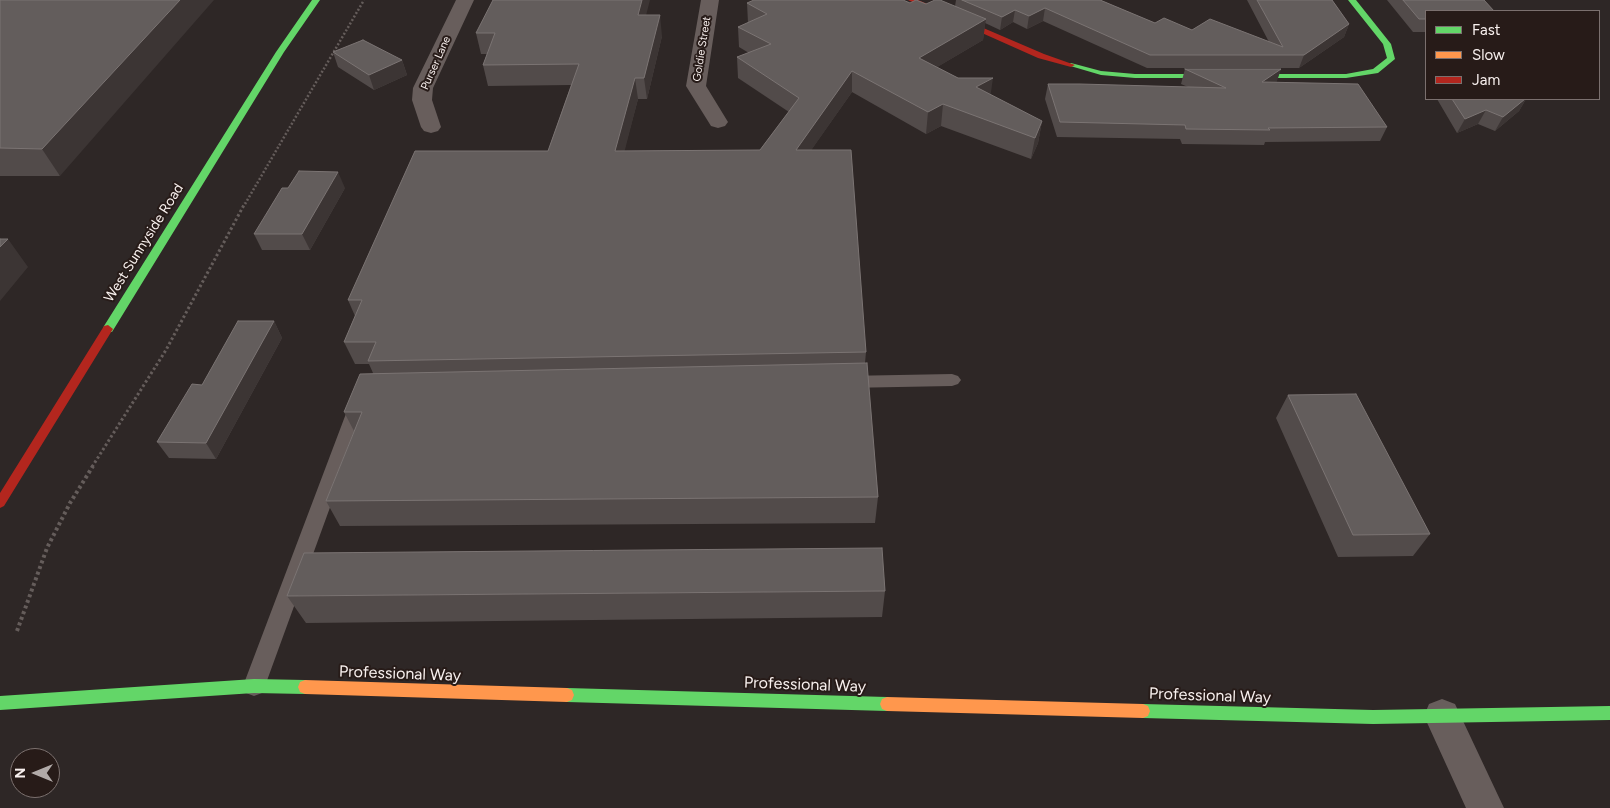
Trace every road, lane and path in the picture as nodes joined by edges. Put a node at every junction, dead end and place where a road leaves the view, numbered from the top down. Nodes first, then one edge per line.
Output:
1 (316, 0) edge
2 (364, 0) edge
3 (465, 0) edge
4 (710, 0) edge
5 (1352, 0) edge
6 (925, 2) edge
7 (718, 122) dead end
8 (432, 127) dead end
9 (952, 380) dead end
10 (832, 383) edge
11 (374, 391) edge
12 (0, 503) edge
13 (17, 631) dead end
14 (254, 686) junction
15 (0, 703) edge
16 (1610, 713) edge
17 (1442, 716) junction
18 (1486, 808) edge

1 - 12 street, West Sunnyside Road
2 - 13 path
3 - 8 street, Purser Lane
4 - 7 street, Goldie Street
5 - 6 street
9 - 10 lane
11 - 14 lane
14 - 15 street, Professional Way
14 - 17 street, Professional Way
16 - 17 street, Professional Way
17 - 18 street

